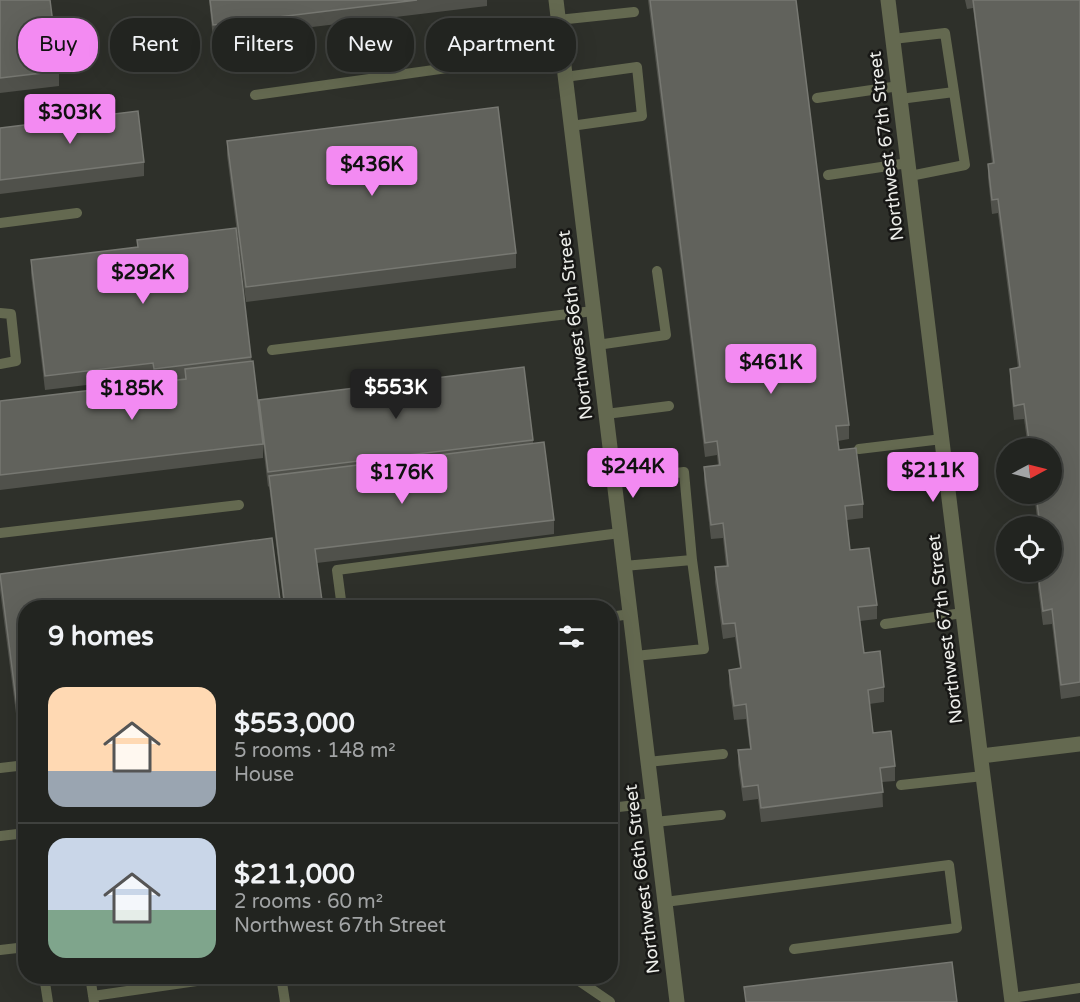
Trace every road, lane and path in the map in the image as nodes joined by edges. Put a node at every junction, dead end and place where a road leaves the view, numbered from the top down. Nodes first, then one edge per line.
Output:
1 (556, 0) edge
2 (888, 0) edge
3 (634, 12) dead end
4 (558, 18) edge
5 (576, 18) edge
6 (893, 39) junction
7 (426, 71) edge
8 (564, 72) edge
9 (565, 77) junction
10 (954, 92) junction
11 (899, 93) junction
12 (255, 95) dead end
13 (817, 98) dead end
14 (571, 126) junction
15 (909, 170) junction
16 (828, 175) dead end
17 (77, 213) dead end
18 (0, 223) edge
19 (657, 271) dead end
20 (593, 311) junction
21 (0, 314) edge
22 (597, 345) junction
23 (272, 350) dead end
24 (0, 364) edge
25 (669, 406) dead end
26 (606, 414) junction
27 (942, 439) junction
28 (859, 448) edge
29 (614, 480) junction
30 (239, 504) dead end
31 (0, 532) edge
32 (620, 533) junction
33 (692, 560) junction
34 (624, 566) junction
35 (341, 600) edge
36 (963, 613) junction
37 (630, 614) junction
38 (618, 616) edge
39 (885, 624) dead end
40 (635, 656) junction
41 (1080, 744) edge
42 (723, 754) dead end
43 (981, 756) junction
44 (648, 762) junction
45 (18, 766) edge
46 (0, 768) edge
47 (983, 776) junction
48 (901, 785) dead end
49 (653, 803) junction
50 (618, 807) edge
51 (722, 815) dead end
52 (655, 822) junction
53 (18, 834) edge
54 (0, 836) edge
55 (665, 902) junction
56 (18, 948) edge
57 (0, 950) edge
58 (794, 950) dead end
59 (45, 984) edge
60 (91, 984) edge
61 (183, 984) edge
62 (282, 984) edge
63 (584, 984) edge
64 (1080, 988) edge
65 (94, 999) edge
66 (1012, 1000) edge
67 (48, 1002) edge
68 (285, 1002) edge
69 (610, 1002) edge
70 (677, 1002) edge

1 - 4 street, Northwest 66th Street
2 - 6 street, Northwest 67th Street
3 - 5 lane
6 - 10 lane
6 - 11 street, Northwest 67th Street
7 - 12 lane
8 - 9 street, Northwest 66th Street
9 - 14 street, Northwest 66th Street
9 - 14 lane
10 - 11 lane
10 - 15 lane
11 - 13 lane
11 - 15 street, Northwest 67th Street
14 - 20 street, Northwest 66th Street
15 - 16 lane
15 - 27 street, Northwest 67th Street
17 - 18 lane
19 - 22 lane
20 - 22 street, Northwest 66th Street
20 - 23 lane
21 - 24 lane
22 - 26 street, Northwest 66th Street
25 - 26 lane
26 - 29 street, Northwest 66th Street
27 - 28 lane
27 - 36 street, Northwest 67th Street
29 - 32 street, Northwest 66th Street
29 - 33 lane
30 - 31 lane
32 - 34 street, Northwest 66th Street
32 - 35 lane
33 - 34 lane
33 - 40 lane
34 - 37 street, Northwest 66th Street
36 - 39 lane
36 - 43 street, Northwest 67th Street
37 - 38 lane
37 - 40 street, Northwest 66th Street
40 - 44 street, Northwest 66th Street
41 - 43 street
42 - 44 lane
43 - 47 street, Northwest 67th Street
44 - 49 street, Northwest 66th Street
45 - 46 lane
47 - 48 lane
47 - 66 street, Northwest 67th Street
49 - 50 lane
49 - 52 street, Northwest 66th Street
51 - 52 lane
52 - 55 street, Northwest 66th Street
53 - 54 lane
55 - 58 lane
55 - 70 street, Northwest 66th Street
56 - 57 lane
59 - 67 lane
60 - 65 lane
61 - 65 lane
62 - 68 lane
63 - 69 lane
64 - 66 lane

